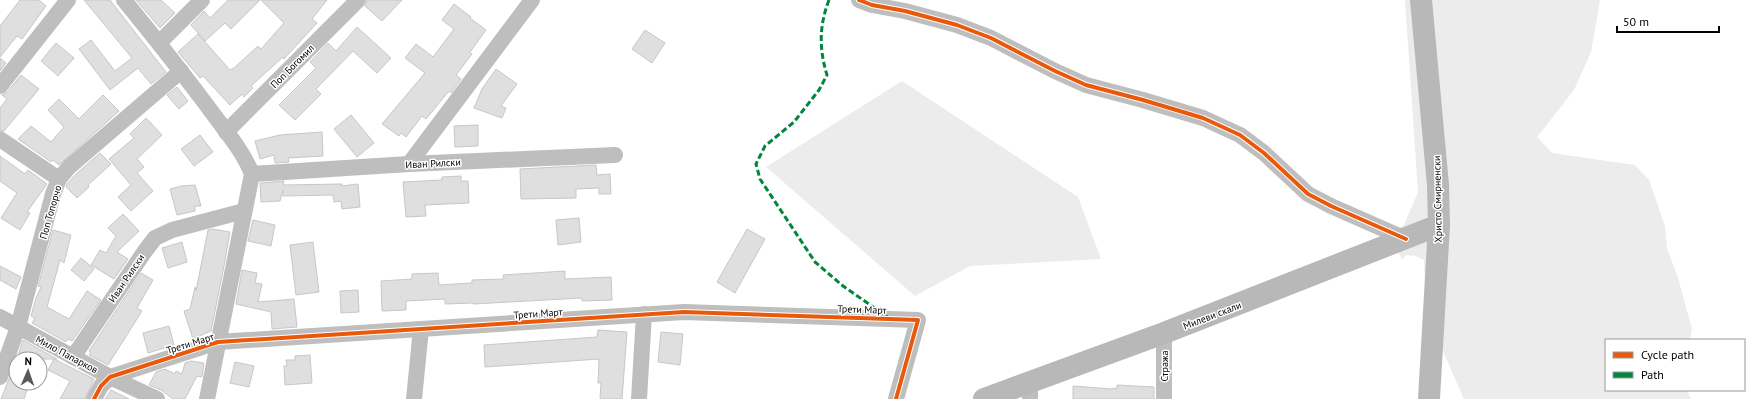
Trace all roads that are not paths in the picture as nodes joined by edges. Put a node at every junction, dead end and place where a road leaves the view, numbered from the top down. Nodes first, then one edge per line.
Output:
1 (68, 0) edge
2 (124, 0) edge
3 (202, 0) edge
4 (358, 0) edge
5 (532, 0) edge
6 (859, 0) edge
7 (1421, 0) edge
8 (159, 43) junction
9 (181, 71) junction
10 (0, 86) edge
11 (226, 132) junction
12 (0, 140) edge
13 (615, 155) dead end
14 (409, 164) junction
15 (252, 174) junction
16 (59, 179) junction
17 (244, 211) junction
18 (1439, 225) junction
19 (1406, 239) junction
20 (644, 314) junction
21 (0, 317) edge
22 (18, 327) junction
23 (421, 329) junction
24 (1164, 333) junction
25 (218, 342) junction
26 (72, 357) junction
27 (110, 377) junction
28 (0, 378) edge
29 (1030, 390) edge
30 (94, 399) edge
31 (157, 399) edge
32 (207, 399) edge
33 (414, 399) edge
34 (639, 399) edge
35 (896, 399) edge
36 (984, 399) edge
37 (1164, 399) edge
38 (1429, 399) edge

1 - 10 street
2 - 8 street
3 - 8 street
4 - 11 street, Поп Богомил
5 - 14 street
6 - 19 street
7 - 18 street, Христо Смирненски
8 - 9 street
9 - 11 street
9 - 16 street, Поп Топорчо
11 - 15 street
12 - 16 street
13 - 14 street, Иван Рилски
14 - 15 street, Иван Рилски
15 - 17 street
16 - 22 street, Поп Топорчо
17 - 25 street
17 - 26 street, Иван Рилски
18 - 19 street, Милеви скали
18 - 38 street, Христо Смирненски
19 - 24 street, Милеви скали
20 - 23 street, Трети Март
20 - 34 street
20 - 35 street, Трети Март
21 - 22 street, Мило Папарков
22 - 26 street, Мило Папарков
22 - 28 street, Поп Топорчо
23 - 25 street, Трети Март
23 - 33 street
24 - 29 street, Милеви скали
24 - 37 street, Стража
25 - 27 street, Трети Март
25 - 32 street
26 - 27 street, Мило Папарков
27 - 30 street
27 - 31 street, Мило Папарков
29 - 36 street, Милеви скали

